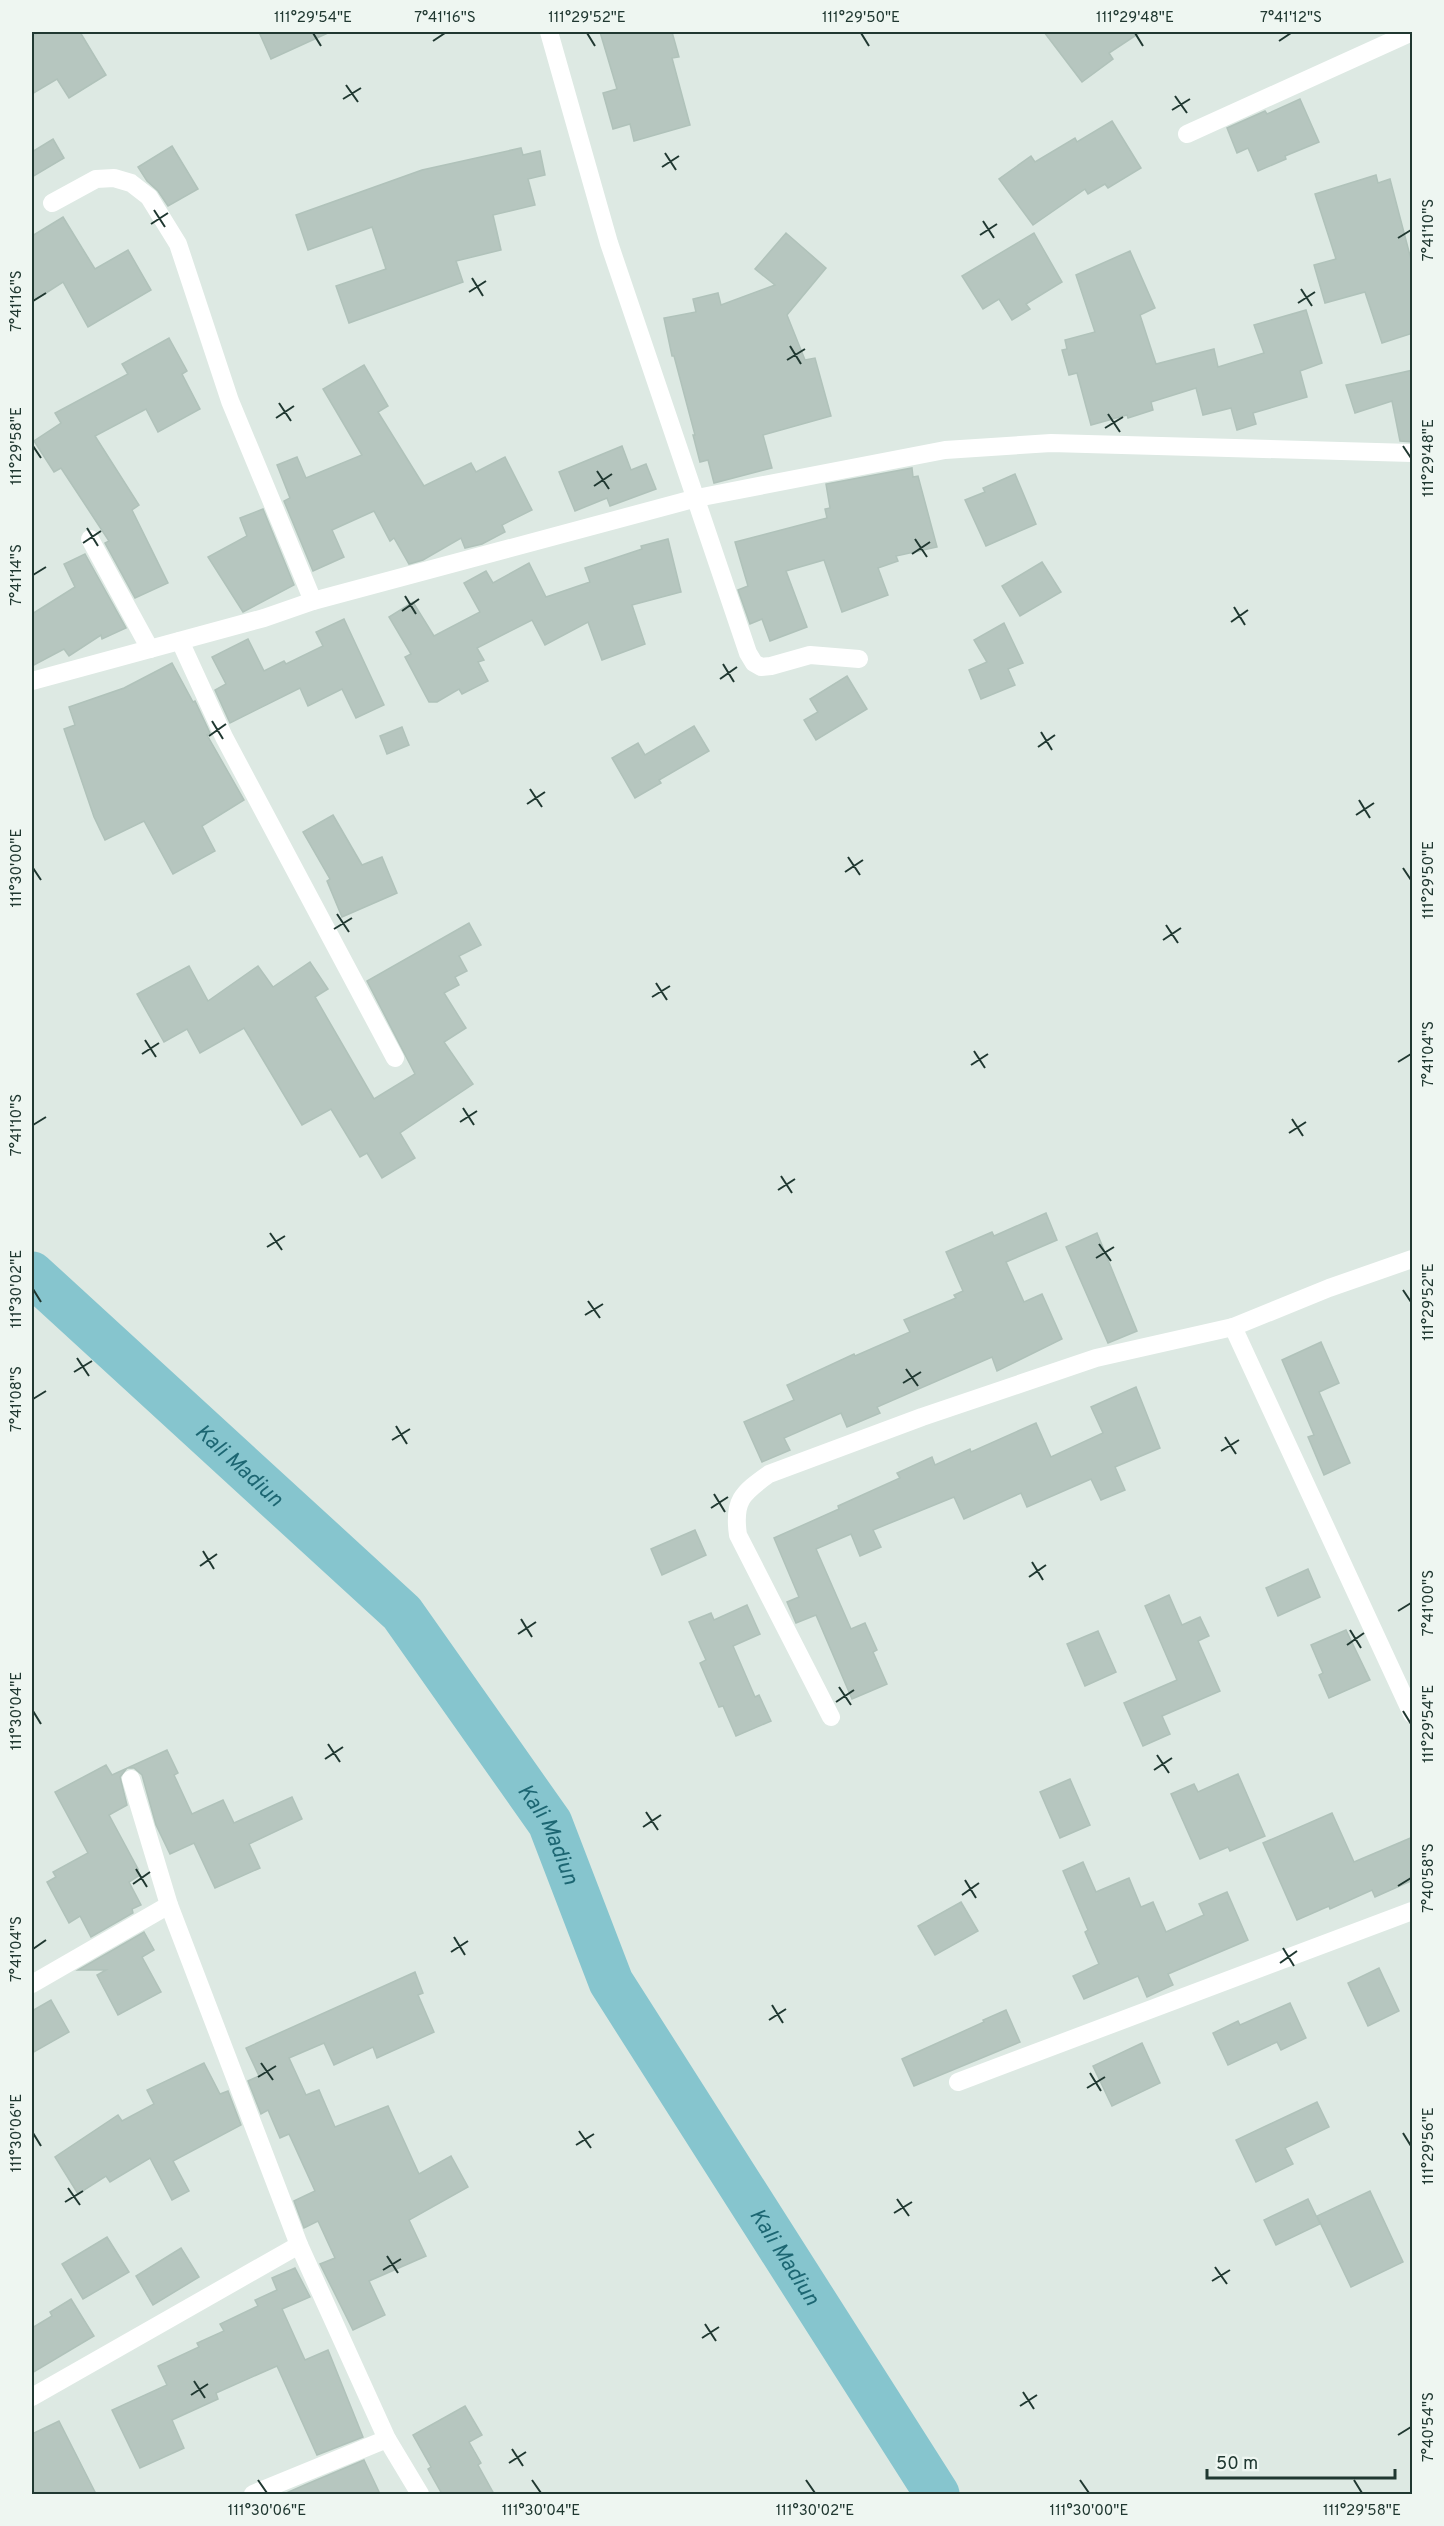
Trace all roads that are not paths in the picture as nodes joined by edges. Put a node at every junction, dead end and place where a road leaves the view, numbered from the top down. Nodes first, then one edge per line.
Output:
1 (549, 32) edge
2 (1413, 32) edge
3 (1187, 134) dead end
4 (52, 202) dead end
5 (1413, 453) edge
6 (697, 498) junction
7 (90, 539) dead end
8 (313, 602) junction
9 (180, 641) junction
10 (150, 649) junction
11 (859, 659) dead end
12 (32, 681) edge
13 (395, 1058) dead end
14 (1413, 1259) edge
15 (1233, 1327) junction
16 (1413, 1714) edge
17 (831, 1717) dead end
18 (130, 1779) dead end
19 (169, 1905) junction
20 (1413, 1911) edge
21 (32, 1984) edge
22 (958, 2082) dead end
23 (298, 2246) junction
24 (32, 2397) edge
25 (387, 2439) junction
26 (253, 2494) edge
27 (420, 2494) edge

1 - 6 street
2 - 3 street
4 - 8 street
5 - 6 street
6 - 8 street
6 - 11 street
7 - 10 street
8 - 9 street
9 - 10 street
9 - 13 street
10 - 12 street
14 - 15 street
15 - 16 street
15 - 17 street
18 - 19 street
19 - 21 street
19 - 23 street
20 - 22 street
23 - 24 street
23 - 25 street
25 - 26 street
25 - 27 street

